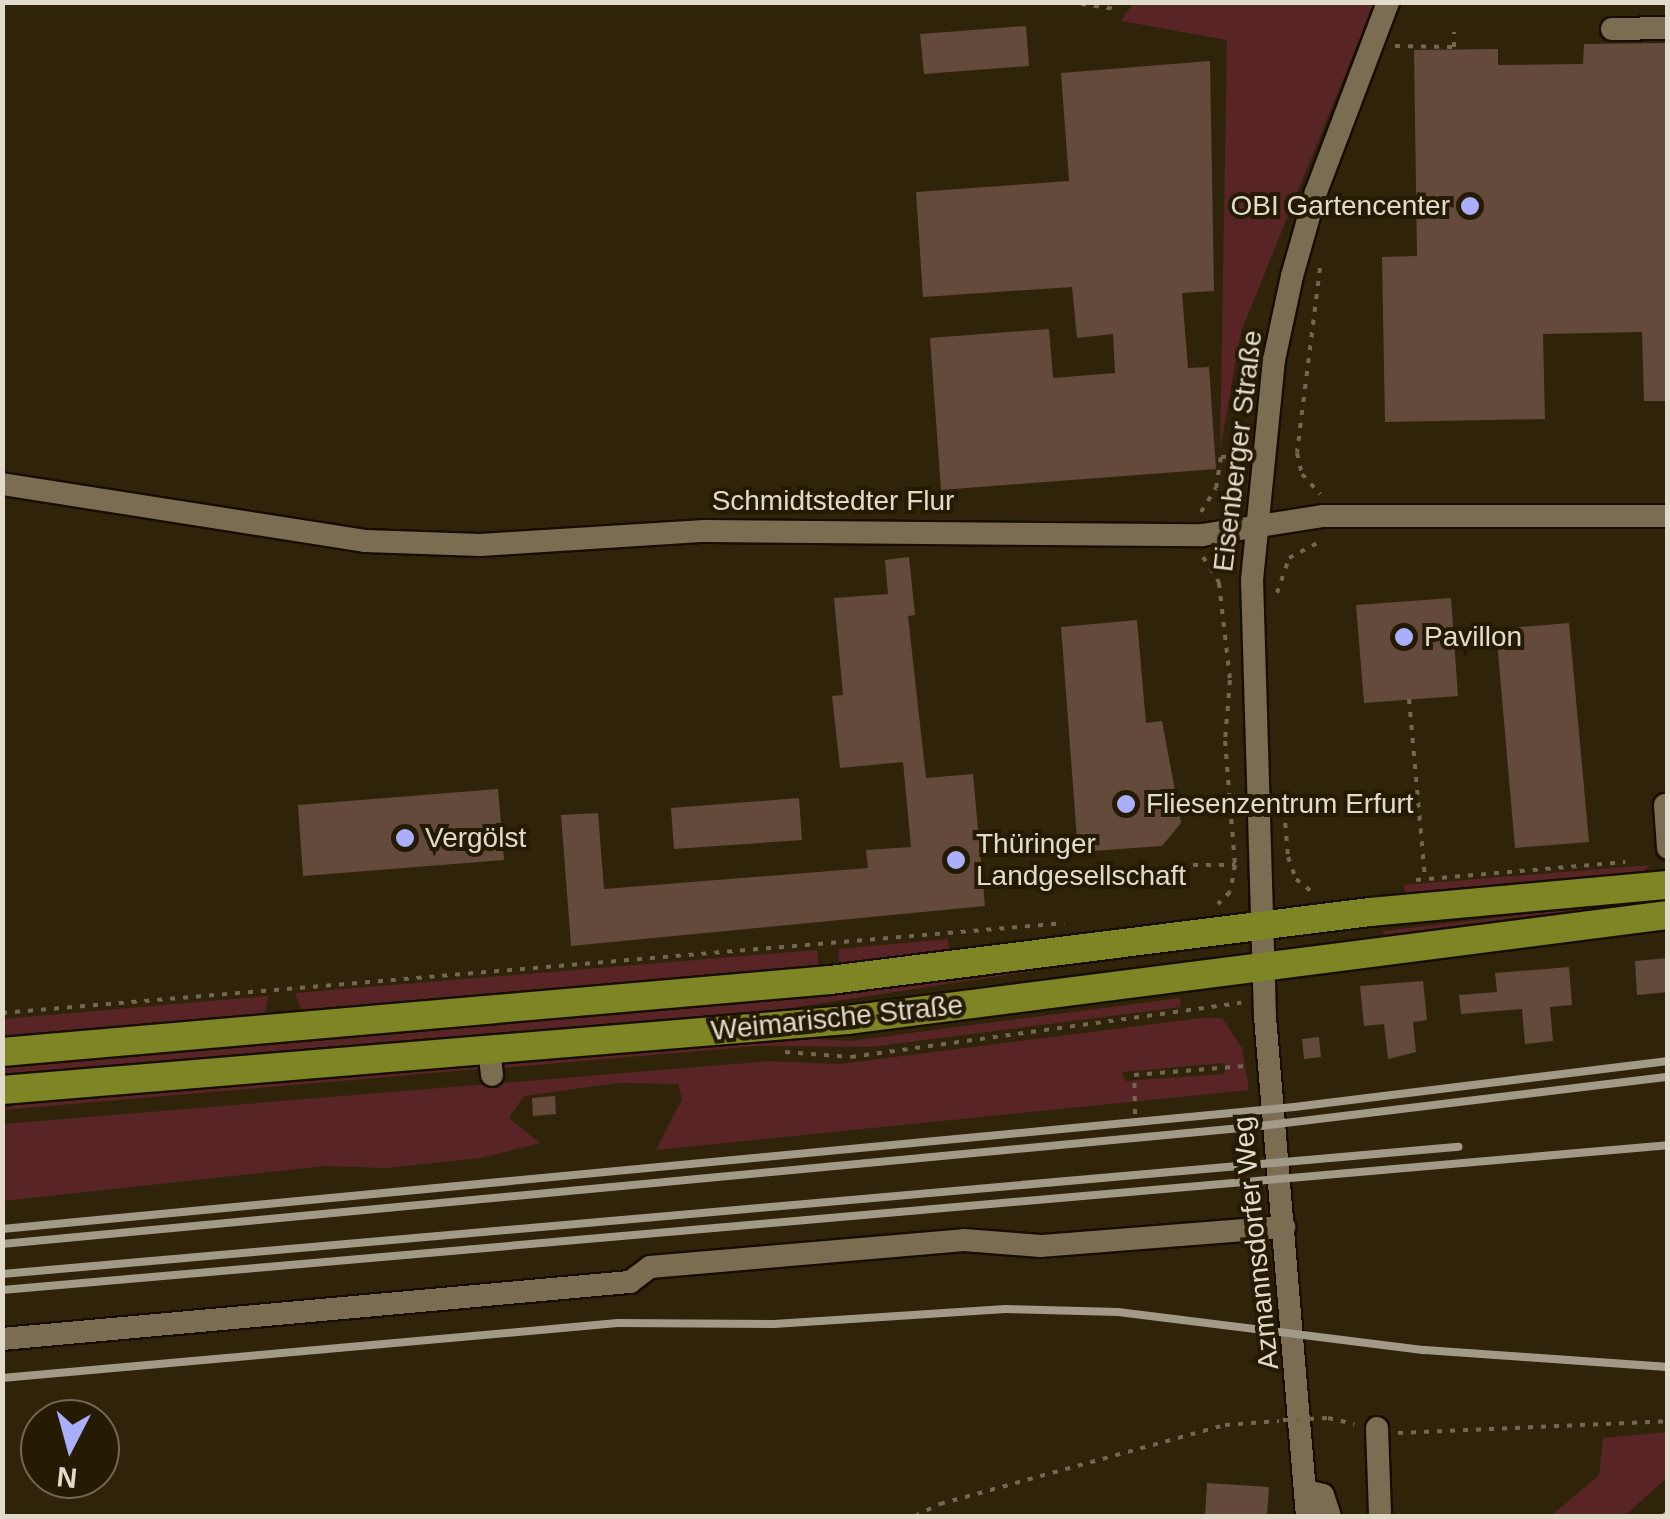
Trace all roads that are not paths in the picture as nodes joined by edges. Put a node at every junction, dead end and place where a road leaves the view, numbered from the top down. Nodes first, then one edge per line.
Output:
1 (1388, 2) edge
2 (1651, 28) edge
3 (1612, 29) dead end
4 (2, 484) edge
5 (1668, 516) edge
6 (1256, 527) junction
7 (1664, 805) dead end
8 (1668, 848) edge
9 (1668, 886) edge
10 (1264, 913) junction
11 (1668, 915) edge
12 (1264, 964) junction
13 (2, 1052) edge
14 (2, 1090) edge
15 (1284, 1227) junction
16 (2, 1340) edge
17 (1377, 1428) road end
18 (1307, 1491) junction
19 (1307, 1516) edge
20 (1330, 1516) edge
21 (1380, 1516) edge

1 - 6 street, Eisenberger Straße
2 - 3 street
4 - 6 street, Schmidtstedter Flur
5 - 6 street, Schmidtstedter Flur
6 - 10 street, Eisenberger Straße
7 - 8 street
9 - 10 main road, Weimarische Straße
10 - 12 street, Eisenberger Straße
10 - 13 main road, Weimarische Straße
11 - 12 main road, Weimarische Straße
12 - 14 main road, Weimarische Straße
12 - 15 street, Azmannsdorfer Weg
15 - 16 street
15 - 18 street, Azmannsdorfer Weg
17 - 21 street
18 - 19 street, Azmannsdorfer Weg
18 - 20 street

